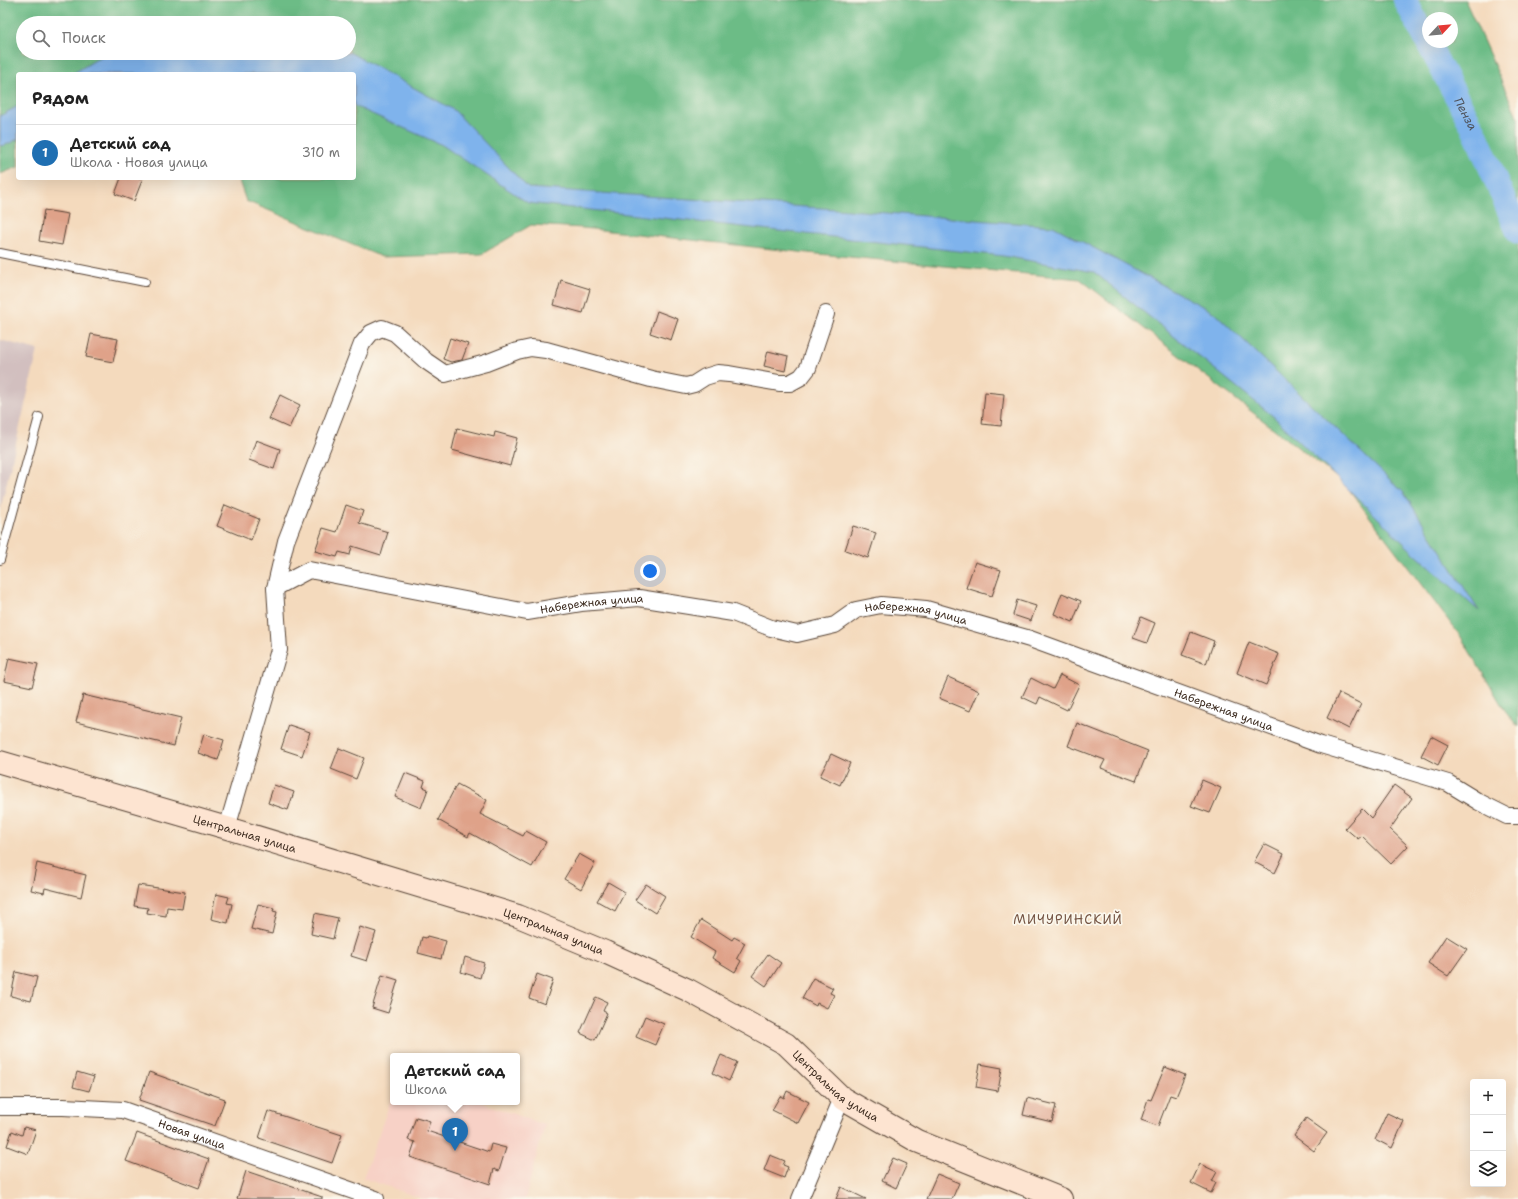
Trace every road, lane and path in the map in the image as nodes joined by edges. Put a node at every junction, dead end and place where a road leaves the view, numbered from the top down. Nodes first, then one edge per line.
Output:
1 (0, 253) edge
2 (145, 282) dead end
3 (826, 314) dead end
4 (39, 417) dead end
5 (0, 560) edge
6 (275, 588) junction
7 (0, 762) edge
8 (1518, 816) edge
9 (228, 828) junction
10 (842, 1098) junction
11 (0, 1107) edge
12 (376, 1199) edge
13 (800, 1199) edge
14 (1061, 1199) edge

1 - 2 lane
3 - 6 street
4 - 5 lane
6 - 8 street, Набережная улица
6 - 9 street
7 - 9 street, Центральная улица
9 - 10 street, Центральная улица
10 - 13 street
10 - 14 street, Центральная улица
11 - 12 street, Новая улица

